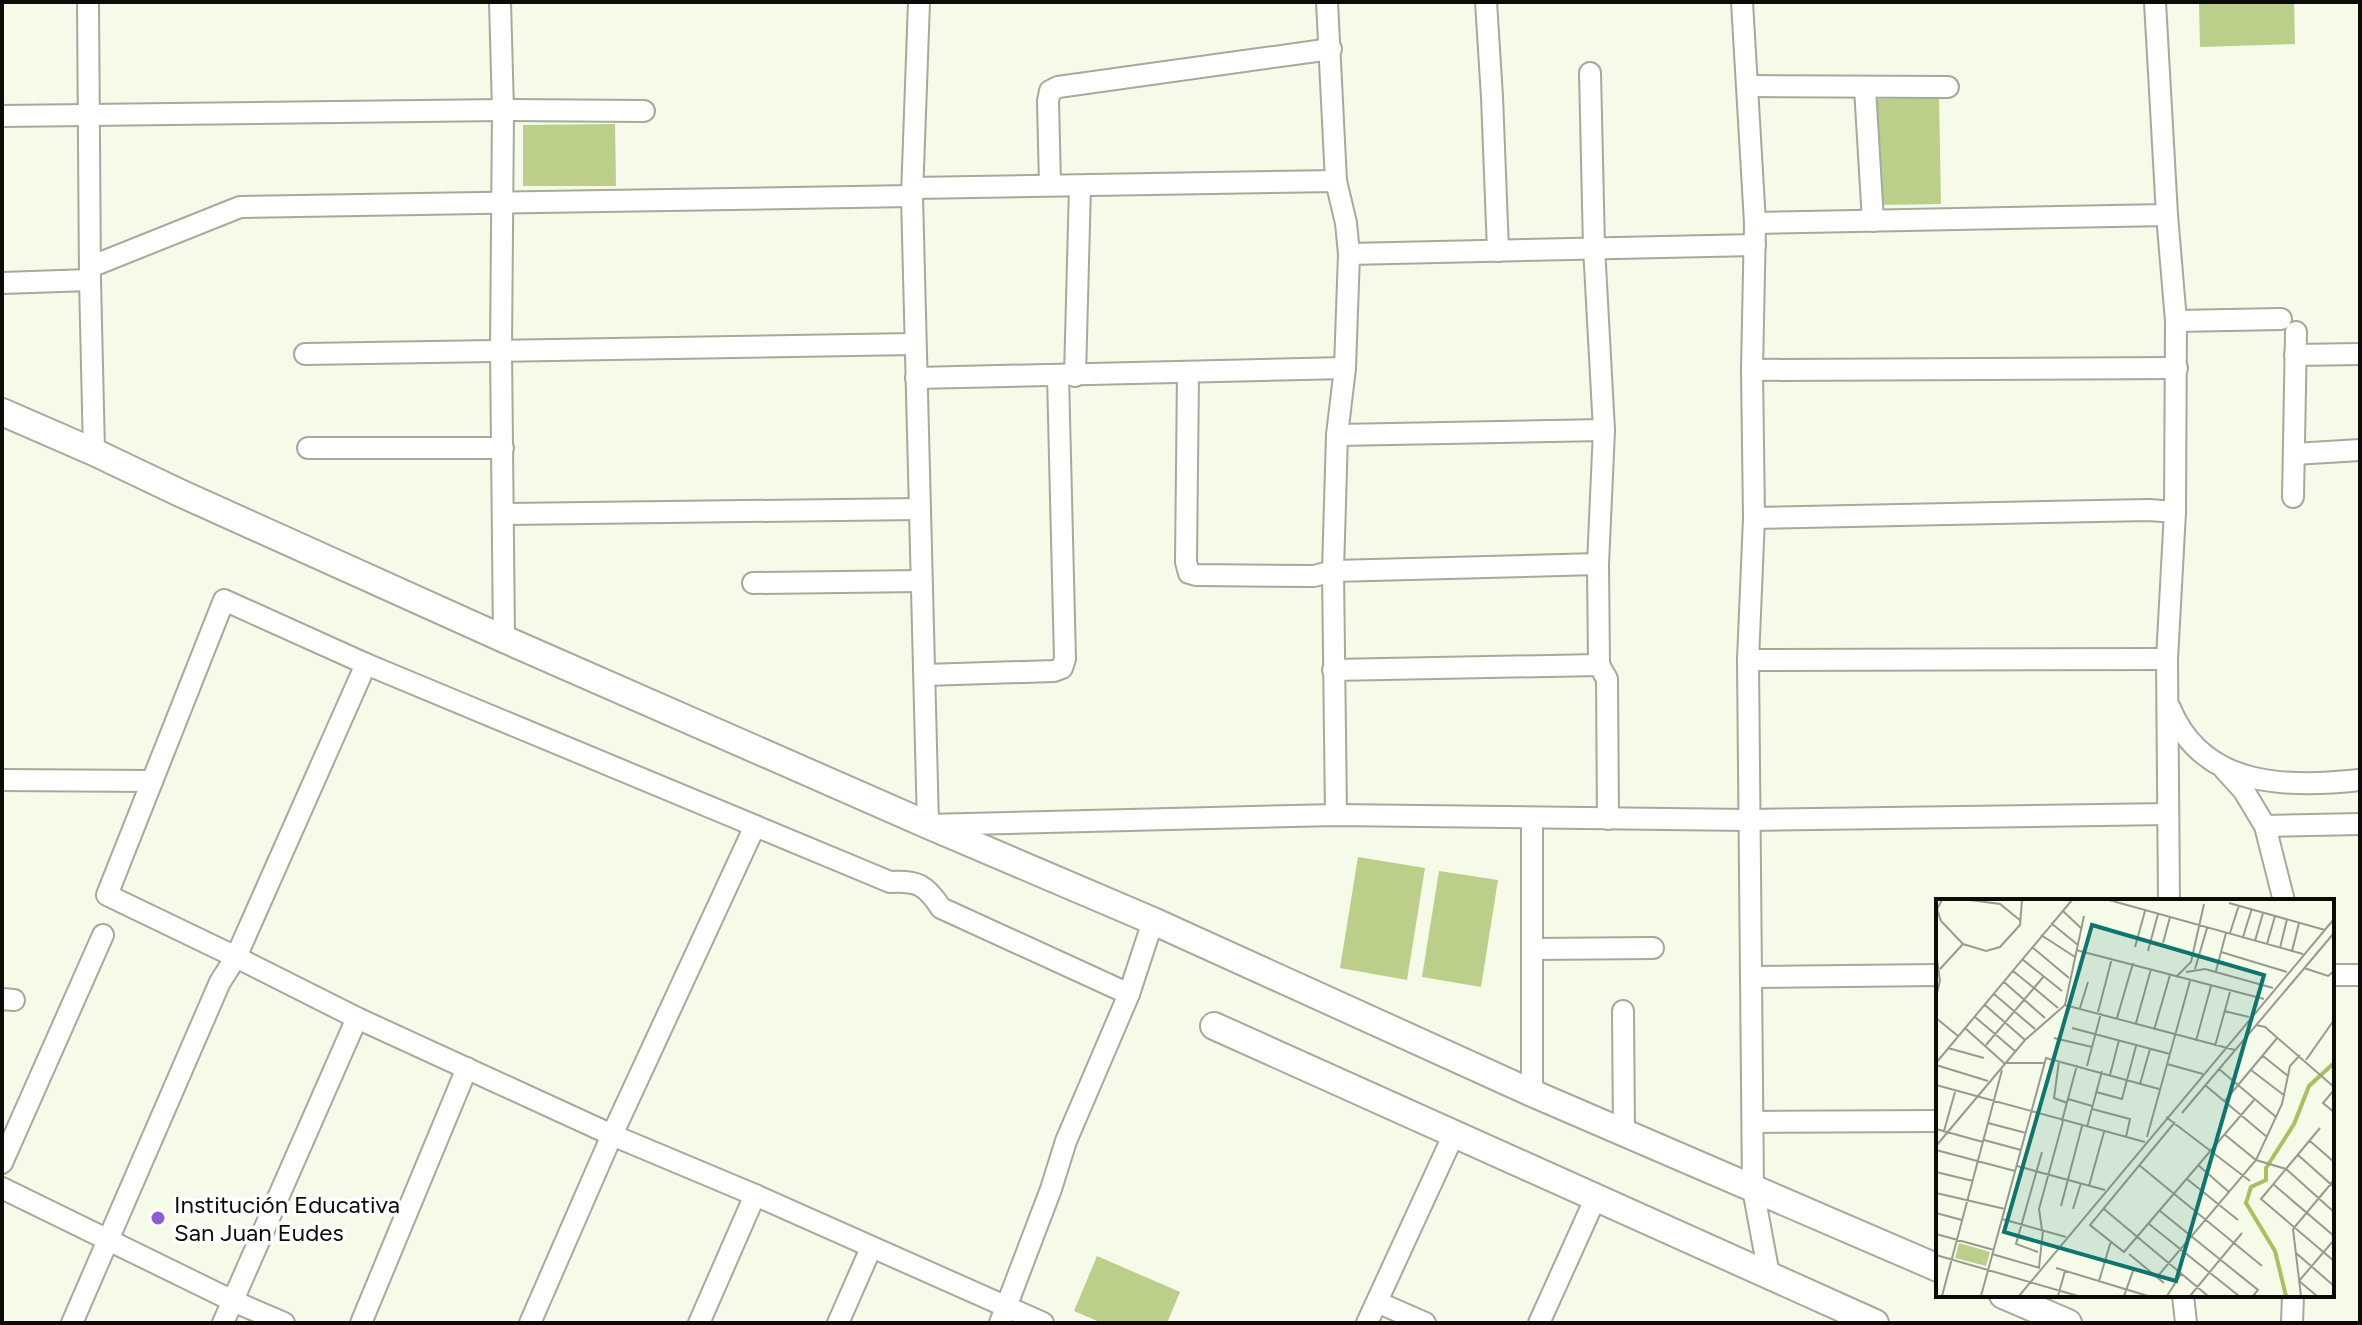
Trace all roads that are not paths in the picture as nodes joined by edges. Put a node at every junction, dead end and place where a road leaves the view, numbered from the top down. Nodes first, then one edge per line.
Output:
1 (88, 2) edge
2 (500, 2) edge
3 (919, 2) edge
4 (1327, 2) edge
5 (1486, 2) edge
6 (1742, 2) edge
7 (2155, 2) edge
8 (1331, 49) junction
9 (1590, 73) dead end
10 (1747, 86) junction
11 (1948, 87) dead end
12 (1865, 88) junction
13 (503, 110) junction
14 (644, 111) dead end
15 (2, 116) edge
16 (89, 116) junction
17 (1336, 181) junction
18 (1050, 185) junction
19 (1080, 186) junction
20 (912, 192) junction
21 (502, 202) junction
22 (2167, 215) junction
23 (1873, 221) junction
24 (1755, 223) junction
25 (1755, 245) junction
26 (1594, 247) junction
27 (1498, 251) junction
28 (1349, 254) junction
29 (90, 274) junction
30 (2, 283) edge
31 (2176, 321) junction
32 (915, 344) junction
33 (501, 350) junction
34 (305, 354) dead end
35 (2360, 354) edge
36 (2295, 355) junction
37 (1345, 368) junction
38 (2177, 368) junction
39 (1752, 370) junction
40 (1188, 373) junction
41 (1066, 376) junction
42 (916, 378) junction
43 (2, 412) edge
44 (1604, 430) junction
45 (1337, 435) junction
46 (308, 448) dead end
47 (503, 448) junction
48 (2360, 450) edge
49 (94, 452) junction
50 (2294, 454) junction
51 (2293, 497) dead end
52 (918, 509) junction
53 (2175, 512) junction
54 (503, 514) junction
55 (1754, 518) junction
56 (1598, 564) junction
57 (1333, 571) junction
58 (921, 581) junction
59 (753, 583) dead end
60 (504, 639) junction
61 (2167, 659) junction
62 (1748, 660) junction
63 (366, 664) junction
64 (1599, 665) junction
65 (1333, 670) junction
66 (925, 675) junction
67 (2167, 701) junction
68 (2223, 768) junction
69 (2, 780) edge
70 (2360, 780) edge
71 (152, 781) junction
72 (2168, 814) junction
73 (1336, 815) junction
74 (1532, 819) junction
75 (1608, 819) junction
76 (1749, 820) junction
77 (2360, 824) edge
78 (928, 825) junction
79 (755, 826) junction
80 (2265, 826) junction
81 (2169, 899) edge
82 (2283, 899) edge
83 (1153, 921) junction
84 (103, 935) dead end
85 (1653, 948) dead end
86 (1533, 949) junction
87 (236, 957) junction
88 (1936, 975) edge
89 (2334, 975) edge
90 (2360, 975) edge
91 (1751, 977) junction
92 (1129, 994) junction
93 (1623, 1011) dead end
94 (357, 1018) junction
95 (1214, 1026) dead end
96 (467, 1068) junction
97 (1532, 1093) junction
98 (1936, 1121) edge
99 (1754, 1122) junction
100 (1624, 1131) junction
101 (1454, 1134) junction
102 (612, 1135) junction
103 (2, 1163) edge
104 (2, 1188) edge
105 (1753, 1189) junction
106 (755, 1195) junction
107 (1596, 1197) junction
108 (107, 1239) junction
109 (871, 1248) junction
110 (1936, 1267) edge
111 (1769, 1275) junction
112 (2183, 1297) edge
113 (2293, 1297) edge
114 (233, 1301) junction
115 (2031, 1301) edge
116 (1377, 1302) junction
117 (1004, 1315) edge
118 (72, 1323) edge
119 (223, 1323) edge
120 (284, 1323) edge
121 (361, 1323) edge
122 (530, 1323) edge
123 (699, 1323) edge
124 (838, 1323) edge
125 (1043, 1323) edge
126 (1367, 1323) edge
127 (1425, 1323) edge
128 (1539, 1323) edge
129 (1875, 1323) edge
130 (2068, 1323) edge
131 (2186, 1323) edge
132 (2292, 1323) edge

1 - 16 street
2 - 13 street
3 - 20 street
4 - 8 street
5 - 27 street
6 - 10 street
7 - 22 street
8 - 17 street
8 - 18 street
9 - 26 street
10 - 12 street
10 - 24 street
11 - 12 street
12 - 23 street
13 - 14 street
13 - 16 street
13 - 21 street
15 - 16 street
16 - 29 street
17 - 19 street
17 - 28 street
18 - 19 street
18 - 20 street
19 - 41 street
20 - 21 street
20 - 32 street
21 - 29 street
21 - 33 street
22 - 23 street
22 - 31 street
23 - 24 street
24 - 25 street
25 - 26 street
25 - 39 street
26 - 27 street
26 - 44 street
27 - 28 street
28 - 37 street
29 - 30 street
29 - 49 street
31 - 36 street
31 - 38 street
32 - 33 street
32 - 42 street
33 - 34 street
33 - 47 street
35 - 36 street
36 - 50 street
37 - 40 street
37 - 45 street
38 - 39 street
38 - 53 street
39 - 55 street
40 - 41 street
40 - 57 street
41 - 42 street
41 - 66 street
42 - 52 street
43 - 49 street
44 - 45 street
44 - 56 street
45 - 57 street
46 - 47 street
47 - 54 street
48 - 50 street
49 - 60 street
50 - 51 street
52 - 54 street
52 - 58 street
53 - 55 street
53 - 61 street
54 - 60 street
55 - 62 street
56 - 57 street
56 - 64 street
57 - 65 street
58 - 59 street
58 - 66 street
60 - 78 street
61 - 62 street
61 - 67 street
62 - 76 street
63 - 71 street
63 - 79 street
63 - 87 street
64 - 65 street
64 - 75 street
65 - 73 street
66 - 78 street
67 - 68 street
67 - 72 street
68 - 70 street
68 - 80 street
69 - 71 street
71 - 87 street
72 - 76 street
72 - 81 street
73 - 74 street
73 - 78 street
74 - 75 street
74 - 86 street
75 - 76 street
76 - 91 street
77 - 80 street
78 - 83 street
79 - 92 street
79 - 102 street
80 - 82 street
83 - 92 street
83 - 97 street
84 - 103 street
85 - 86 street
86 - 97 street
87 - 94 street
87 - 108 street
88 - 91 street
89 - 90 street
91 - 99 street
92 - 117 street
93 - 100 street
94 - 96 street
94 - 114 street
95 - 101 street
96 - 102 street
96 - 121 street
97 - 100 street
98 - 99 street
99 - 105 street
100 - 105 street
101 - 107 street
101 - 116 street
102 - 106 street
102 - 122 street
104 - 108 street
105 - 110 street
105 - 111 street
106 - 109 street
106 - 123 street
107 - 111 street
107 - 128 street
108 - 114 street
108 - 118 street
109 - 117 street
109 - 124 street
111 - 129 street
112 - 131 street
113 - 132 street
114 - 119 street
114 - 120 street
115 - 130 street
116 - 126 street
116 - 127 street
117 - 125 street

